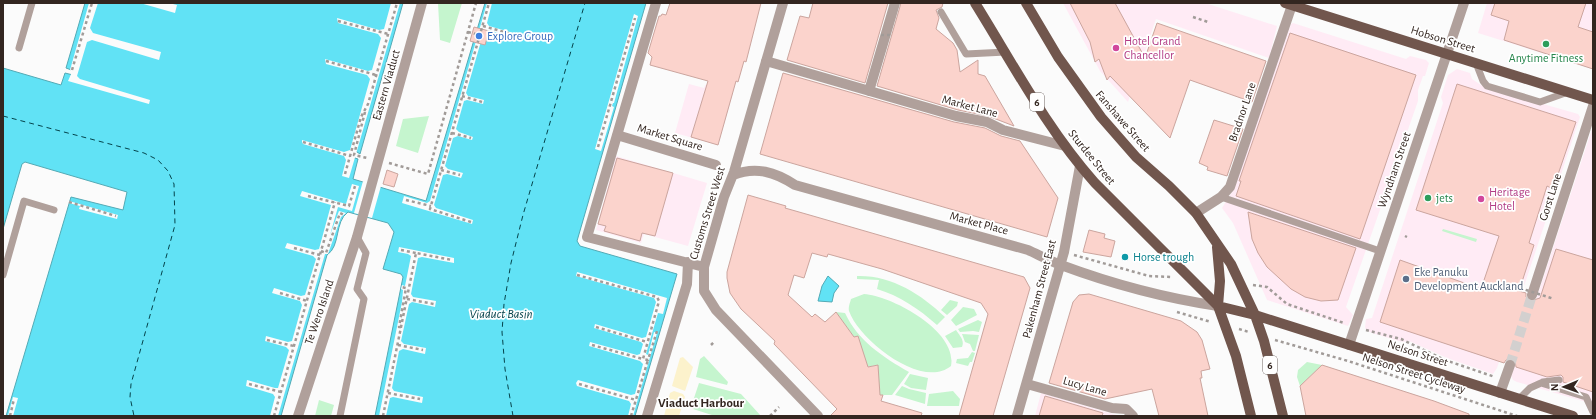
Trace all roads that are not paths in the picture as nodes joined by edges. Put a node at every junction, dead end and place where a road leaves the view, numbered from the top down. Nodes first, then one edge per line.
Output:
1 (32, 3) edge
2 (422, 3) edge
3 (656, 3) edge
4 (783, 3) edge
5 (895, 3) edge
6 (974, 3) edge
7 (1026, 3) edge
8 (1464, 3) edge
9 (1289, 4) edge
10 (941, 12) dead end
11 (19, 48) dead end
12 (1006, 52) junction
13 (1446, 54) junction
14 (766, 61) junction
15 (1476, 63) junction
16 (869, 91) junction
17 (1568, 92) junction
18 (1593, 100) edge
19 (1593, 106) edge
20 (617, 135) junction
21 (1065, 146) junction
22 (716, 165) dead end
23 (1080, 166) junction
24 (733, 175) junction
25 (1221, 197) junction
26 (54, 210) dead end
27 (1196, 213) junction
28 (363, 216) joint
29 (357, 237) junction
30 (1217, 245) junction
31 (1380, 251) junction
32 (688, 262) junction
33 (1060, 265) junction
34 (704, 267) junction
35 (3, 275) edge
36 (1532, 295) tunnel mouth
37 (1218, 306) junction
38 (1255, 315) junction
39 (1349, 345) junction
40 (1510, 365) tunnel mouth
41 (1559, 380) dead end
42 (1542, 383) junction
43 (1027, 384) junction
44 (1581, 388) dead end
45 (1500, 393) junction
46 (1586, 397) junction
47 (1519, 399) junction
48 (1593, 412) edge
49 (298, 416) edge
50 (340, 416) edge
51 (648, 416) edge
52 (818, 416) edge
53 (1017, 416) edge
54 (1133, 416) edge
55 (1251, 416) edge
56 (1284, 416) edge
57 (1573, 416) edge

1 - 11 lane
2 - 28 street, Eastern Viaduct
3 - 20 street
4 - 14 street, Customs Street West
5 - 16 street
6 - 12 main road, Sturdee Street / 6
7 - 27 main road, Fanshawe Street / 6
8 - 13 street, Wyndham Street
9 - 13 main road, Hobson Street
9 - 25 street, Bradnor Lane
10 - 12 lane
12 - 21 main road, Sturdee Street / 6
13 - 15 main road, Hobson Street
13 - 31 street, Wyndham Street
14 - 16 street, Market Lane
14 - 24 street, Customs Street West
15 - 17 main road, Hobson Street
15 - 17 lane
16 - 21 street, Market Lane
17 - 18 main road, Hobson Street
19 - 36 street, Gorst Lane
20 - 22 street, Market Square
20 - 32 street
21 - 23 main road, Sturdee Street / 6
23 - 33 street, Pakenham Street East
23 - 37 main road, Sturdee Street / 6
24 - 33 street, Market Place
24 - 34 street, Customs Street West
25 - 27 street, Bradnor Lane
25 - 31 lane
26 - 35 lane
27 - 30 main road, Fanshawe Street / 6
28 - 29 street, Te Wero Island
29 - 49 street, Te Wero Island
29 - 50 lane
30 - 37 main road, Fanshawe Street / 6
30 - 38 main road, Fanshawe Street / 6
31 - 39 street, Wyndham Street
32 - 34 street
32 - 51 street
33 - 37 street, Market Place
33 - 43 street, Pakenham Street East
34 - 52 street, Customs Street West
37 - 38 main road, Nelson Street
37 - 55 main road, Fanshawe Street / 6
38 - 39 main road, Nelson Street
38 - 56 main road, Fanshawe Street / 6
39 - 45 main road, Nelson Street
40 - 45 street
41 - 42 lane
42 - 46 lane
42 - 47 lane
43 - 53 street, Pakenham Street East
43 - 54 street, Lucy Lane
44 - 46 lane
45 - 47 main road, Nelson Street
46 - 48 lane
47 - 57 main road, Nelson Street

